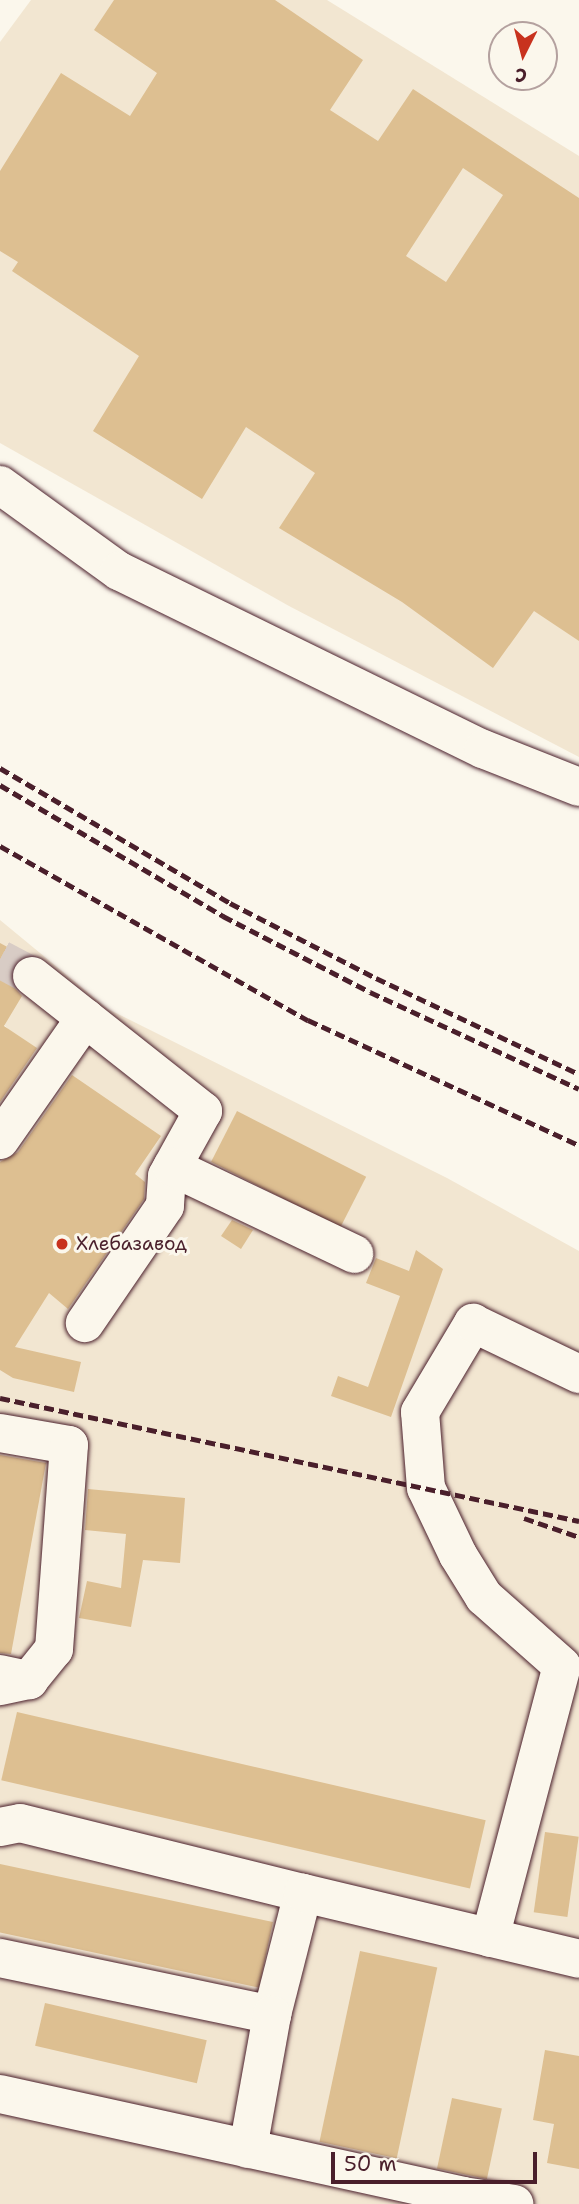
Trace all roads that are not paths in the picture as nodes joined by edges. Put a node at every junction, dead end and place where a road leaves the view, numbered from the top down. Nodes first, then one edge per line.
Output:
1 (0, 485) edge
2 (579, 787) edge
3 (32, 976) tunnel mouth
4 (85, 1018) junction
5 (0, 1140) edge
6 (172, 1167) junction
7 (354, 1254) dead end
8 (85, 1323) dead end
9 (579, 1374) edge
10 (0, 1433) edge
11 (570, 1668) edge
12 (10, 1680) edge
13 (0, 1827) edge
14 (303, 1893) junction
15 (490, 1938) junction
16 (0, 1958) edge
17 (579, 1959) edge
18 (272, 2015) junction
19 (0, 2094) edge
20 (248, 2149) junction
21 (463, 2200) edge
22 (514, 2204) edge

1 - 2 street
3 - 4 street
4 - 5 street
4 - 6 street
6 - 7 street
6 - 8 street
9 - 11 street
10 - 12 street
11 - 15 street
13 - 14 street
14 - 15 street
14 - 18 street
15 - 17 street
16 - 18 street
18 - 20 street
19 - 20 street
20 - 21 street
21 - 22 street

